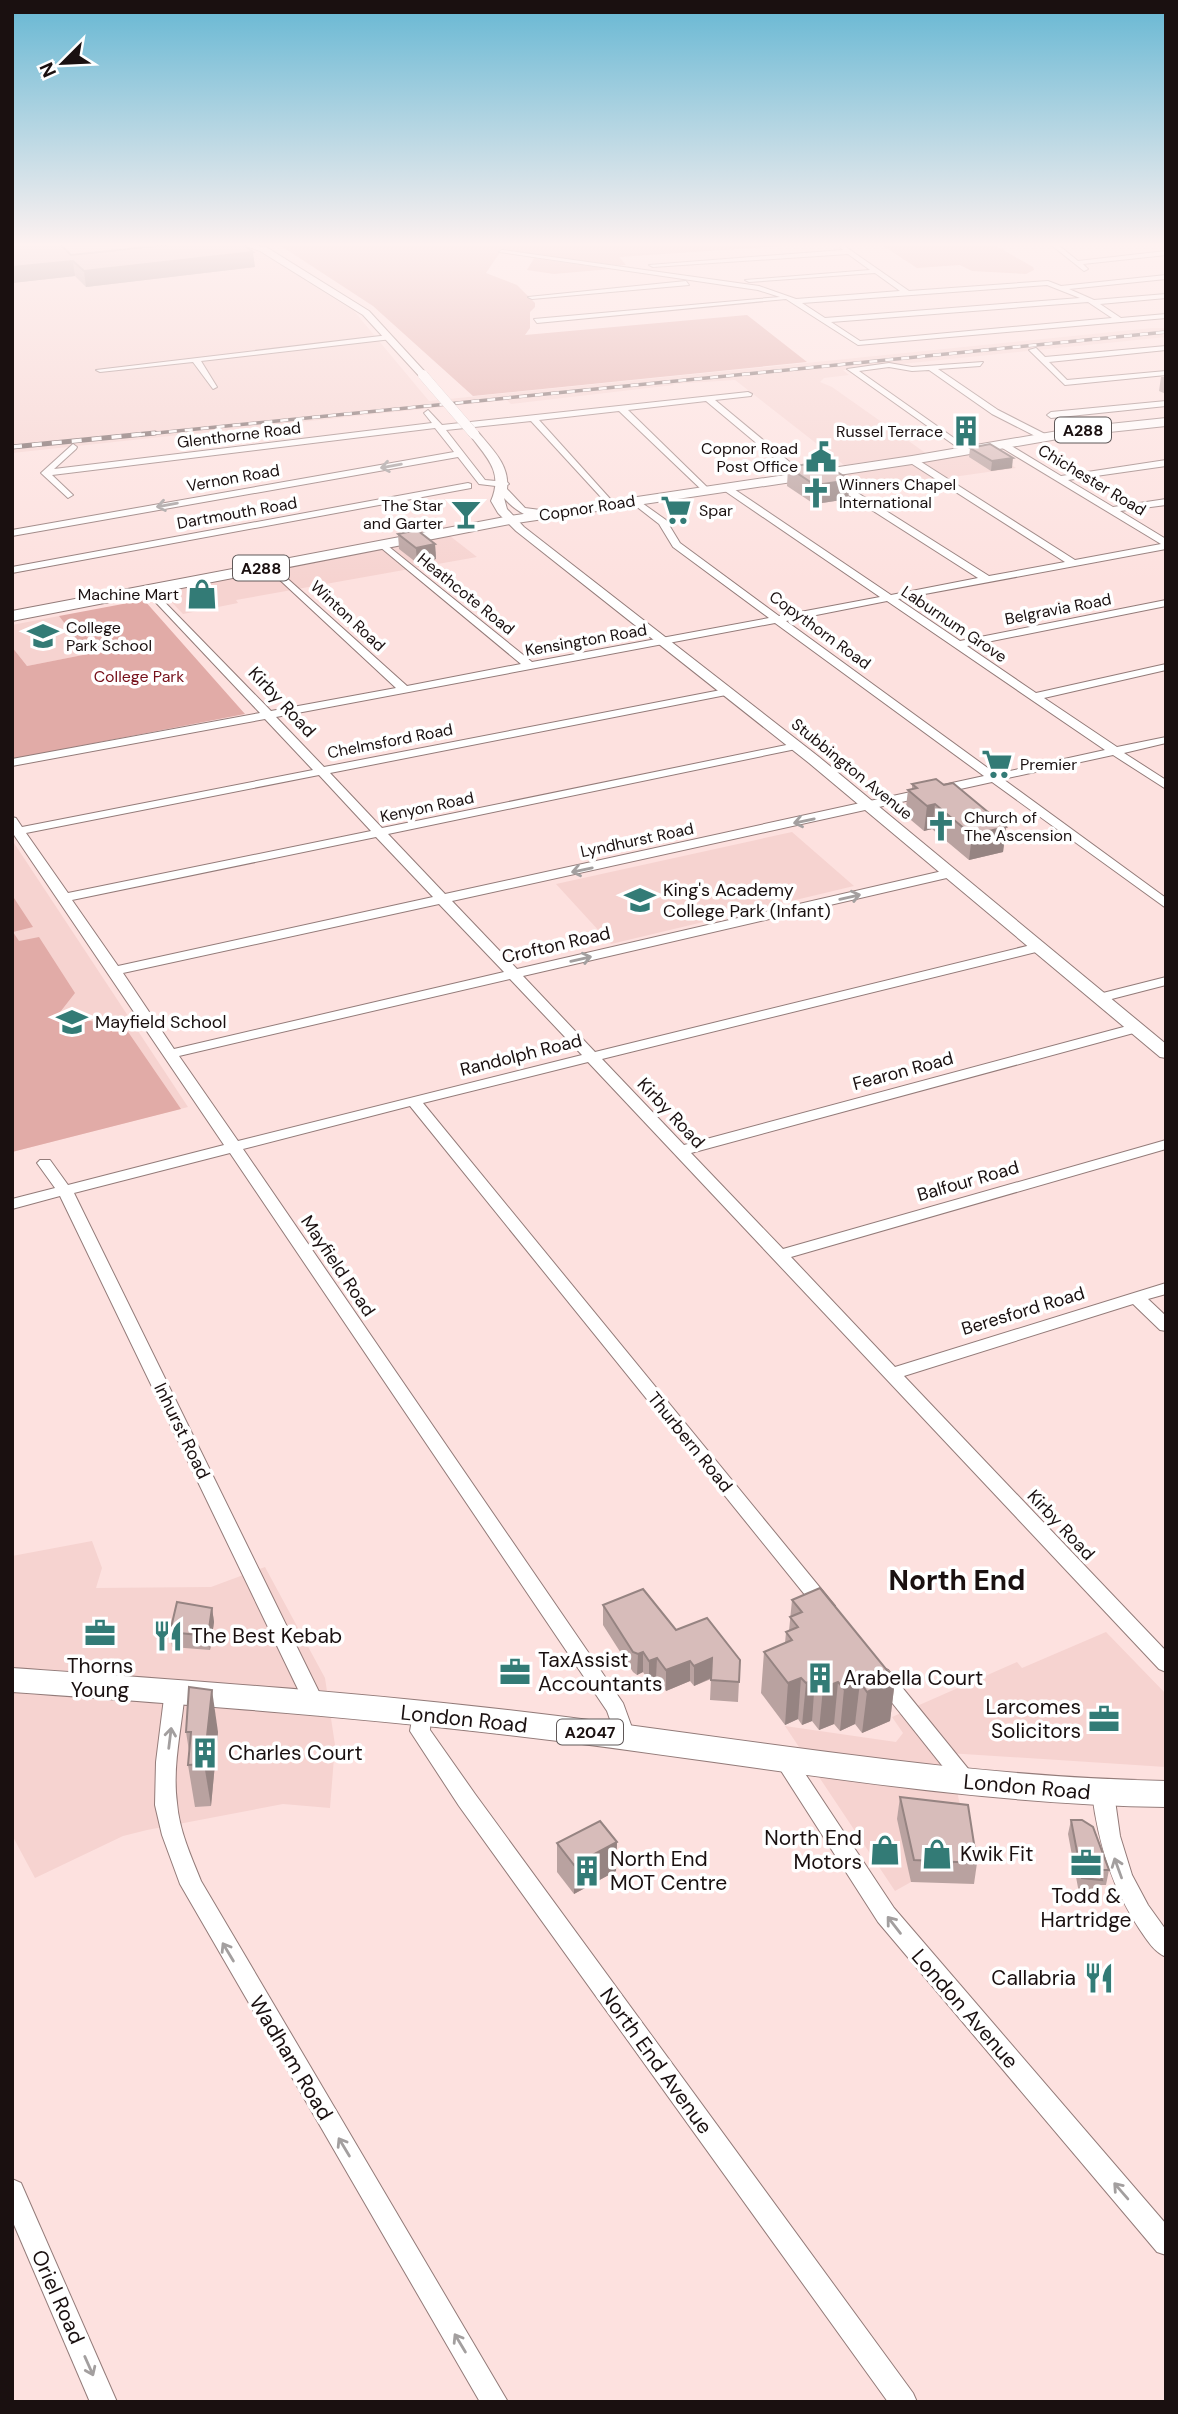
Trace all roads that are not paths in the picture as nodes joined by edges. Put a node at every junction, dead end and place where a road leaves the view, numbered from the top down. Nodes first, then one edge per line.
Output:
1 (224, 357) edge
2 (406, 357) edge
3 (1039, 357) edge
4 (1077, 357) edge
5 (196, 360) junction
6 (1042, 360) junction
7 (980, 364) dead end
8 (931, 368) junction
9 (100, 370) dead end
10 (1166, 373) edge
11 (213, 387) dead end
12 (748, 394) dead end
13 (709, 399) junction
14 (1166, 403) edge
15 (621, 408) junction
16 (428, 413) dead end
17 (533, 418) junction
18 (1166, 422) edge
19 (438, 426) junction
20 (1081, 431) junction
21 (1044, 437) junction
22 (1002, 444) junction
23 (73, 447) dead end
24 (967, 450) junction
25 (458, 454) junction
26 (912, 460) junction
27 (1166, 463) edge
28 (819, 472) junction
29 (45, 473) junction
30 (800, 475) junction
31 (1059, 479) junction
32 (468, 486) dead end
33 (504, 487) junction
34 (725, 487) junction
35 (705, 490) junction
36 (68, 495) dead end
37 (635, 501) junction
38 (1166, 502) edge
39 (610, 504) junction
40 (1111, 510) junction
41 (548, 514) junction
42 (510, 520) junction
43 (12, 533) edge
44 (383, 545) junction
45 (1166, 545) edge
46 (1073, 564) junction
47 (270, 566) junction
48 (12, 570) edge
49 (988, 580) junction
50 (149, 589) junction
51 (890, 599) junction
52 (1166, 603) edge
53 (12, 616) edge
54 (780, 620) junction
55 (664, 642) junction
56 (957, 645) junction
57 (530, 666) junction
58 (1166, 667) edge
59 (405, 690) junction
60 (726, 692) junction
61 (1034, 697) junction
62 (267, 715) junction
63 (1166, 740) edge
64 (796, 746) junction
65 (1114, 751) junction
66 (12, 763) edge
67 (320, 771) junction
68 (995, 778) junction
69 (1166, 786) edge
70 (871, 806) junction
71 (15, 826) edge
72 (380, 833) junction
73 (951, 873) junction
74 (64, 898) junction
75 (444, 900) junction
76 (1166, 904) edge
77 (1039, 947) junction
78 (115, 971) junction
79 (514, 975) junction
80 (1166, 981) edge
81 (1100, 998) junction
82 (1136, 1028) junction
83 (1166, 1053) edge
84 (169, 1054) junction
85 (592, 1057) junction
86 (413, 1101) junction
87 (1166, 1144) edge
88 (234, 1147) junction
89 (680, 1151) junction
90 (45, 1163) dead end
91 (65, 1191) junction
92 (12, 1205) edge
93 (781, 1255) junction
94 (1166, 1288) edge
95 (1136, 1297) junction
96 (1166, 1326) edge
97 (892, 1374) junction
98 (840, 1625) edge
99 (866, 1656) edge
100 (1166, 1664) edge
101 (12, 1680) edge
102 (175, 1690) junction
103 (314, 1702) junction
104 (421, 1715) junction
105 (625, 1737) junction
106 (785, 1760) junction
107 (967, 1782) junction
108 (1103, 1793) junction
109 (1166, 1794) edge
110 (1166, 1947) edge
111 (12, 2191) edge
112 (1166, 2243) edge
113 (104, 2402) edge
114 (495, 2402) edge
115 (904, 2402) edge

1 - 5 street
2 - 33 street, bridge
3 - 6 street
4 - 6 street
5 - 9 street
5 - 11 street
6 - 10 street
7 - 8 street
8 - 21 street
8 - 24 street
12 - 13 street, Glenthorne Road
13 - 15 street, Glenthorne Road
13 - 30 street
14 - 20 street
15 - 17 street, Glenthorne Road
15 - 35 street
16 - 19 street
17 - 19 street, Glenthorne Road
17 - 39 street
18 - 20 main road, Copnor Road / A288
19 - 25 street
19 - 29 street, Glenthorne Road
20 - 21 main road, Copnor Road / A288
21 - 22 main road, Copnor Road / A288
22 - 24 main road, Copnor Road / A288
22 - 31 street, Chichester Road
23 - 29 street
24 - 26 main road, Copnor Road / A288
25 - 33 street
25 -> 43 street, Vernon Road
26 - 28 main road, Copnor Road / A288
26 - 46 street
27 - 31 street
28 - 30 main road, Copnor Road / A288
28 - 49 street
29 - 36 street
30 - 34 main road, Copnor Road / A288
31 - 40 street, Chichester Road
32 - 48 street, Dartmouth Road
33 - 41 street
33 - 42 street
34 - 35 main road, Copnor Road / A288
34 - 51 street, Laburnum Grove
35 - 37 main road, Copnor Road / A288
37 - 39 main road, Copnor Road / A288
37 - 54 street, Copythorn Road
38 - 40 street
39 - 41 main road, Copnor Road / A288
40 - 45 street, Chichester Road
41 - 42 main road, Copnor Road / A288
42 - 44 main road, Copnor Road / A288
42 - 55 street, Stubbington Avenue
44 - 47 main road, Copnor Road / A288
44 - 57 street, Heathcote Road
45 - 46 street, Kensington Road
46 - 49 street, Kensington Road
47 - 50 main road, Copnor Road / A288
47 - 59 street, Winton Road
49 - 51 street, Kensington Road
50 - 53 main road, Copnor Road / A288
50 - 62 street, Kirby Road
51 - 54 street, Kensington Road
51 - 56 street, Laburnum Grove
52 - 56 street, Belgravia Road
54 - 55 street, Kensington Road
54 - 68 street, Copythorn Road
55 - 57 street, Kensington Road
55 - 60 street, Stubbington Avenue
56 - 61 street, Laburnum Grove
57 - 59 street, Kensington Road
58 - 61 street
59 - 62 street, Kensington Road
60 - 64 street, Stubbington Avenue
60 - 67 street, Chelmsford Road
61 - 65 street, Laburnum Grove
62 - 66 street, Kensington Road
62 - 67 street, Kirby Road
63 - 65 street, Lyndhurst Road
64 - 70 street, Stubbington Avenue
64 - 72 street, Kenyon Road
65 - 68 street, Lyndhurst Road
65 - 69 street, Laburnum Grove
67 - 71 street, Chelmsford Road
67 - 72 street, Kirby Road
68 - 70 street, Lyndhurst Road
68 - 76 street, Copythorn Road
70 - 73 street, Stubbington Avenue
70 -> 75 street, Lyndhurst Road
71 - 74 street, Mayfield Road
72 - 74 street, Kenyon Road
72 - 75 street, Kirby Road
73 - 77 street, Stubbington Avenue
79 -> 73 street, Crofton Road
74 - 78 street, Mayfield Road
75 - 78 street, Lyndhurst Road
75 - 79 street, Kirby Road
77 - 81 street, Stubbington Avenue
77 - 85 street, Randolph Road
78 - 84 street, Mayfield Road
79 - 84 street, Crofton Road
79 - 85 street, Kirby Road
80 - 81 street
81 - 82 street, Stubbington Avenue
82 - 83 street, Stubbington Avenue
82 - 89 street, Fearon Road
84 - 88 street, Mayfield Road
85 - 86 street, Randolph Road
85 - 89 street, Kirby Road
86 - 88 street, Randolph Road
86 - 98 street, Thurbern Road
87 - 93 street, Balfour Road
88 - 91 street, Randolph Road
88 - 105 street, Mayfield Road
89 - 93 street, Kirby Road
90 - 91 street, Inhurst Road
91 - 92 street, Randolph Road
91 - 103 street, Inhurst Road
93 - 97 street, Kirby Road
94 - 95 street, Beresford Road
95 - 96 street
95 - 97 street, Beresford Road
97 - 100 street, Kirby Road
99 - 107 street
101 - 102 main road, London Road / A2047
102 - 103 main road, London Road / A2047
114 -> 102 street, Wadham Road
103 - 104 main road, London Road / A2047
104 - 105 main road, London Road / A2047
104 - 115 street, North End Avenue
105 - 106 main road, London Road / A2047
106 - 107 main road, London Road / A2047
112 -> 106 street, London Avenue
107 - 108 main road, London Road / A2047
108 - 109 main road, London Road / A2047
110 -> 108 street
111 -> 113 street, Oriel Road

